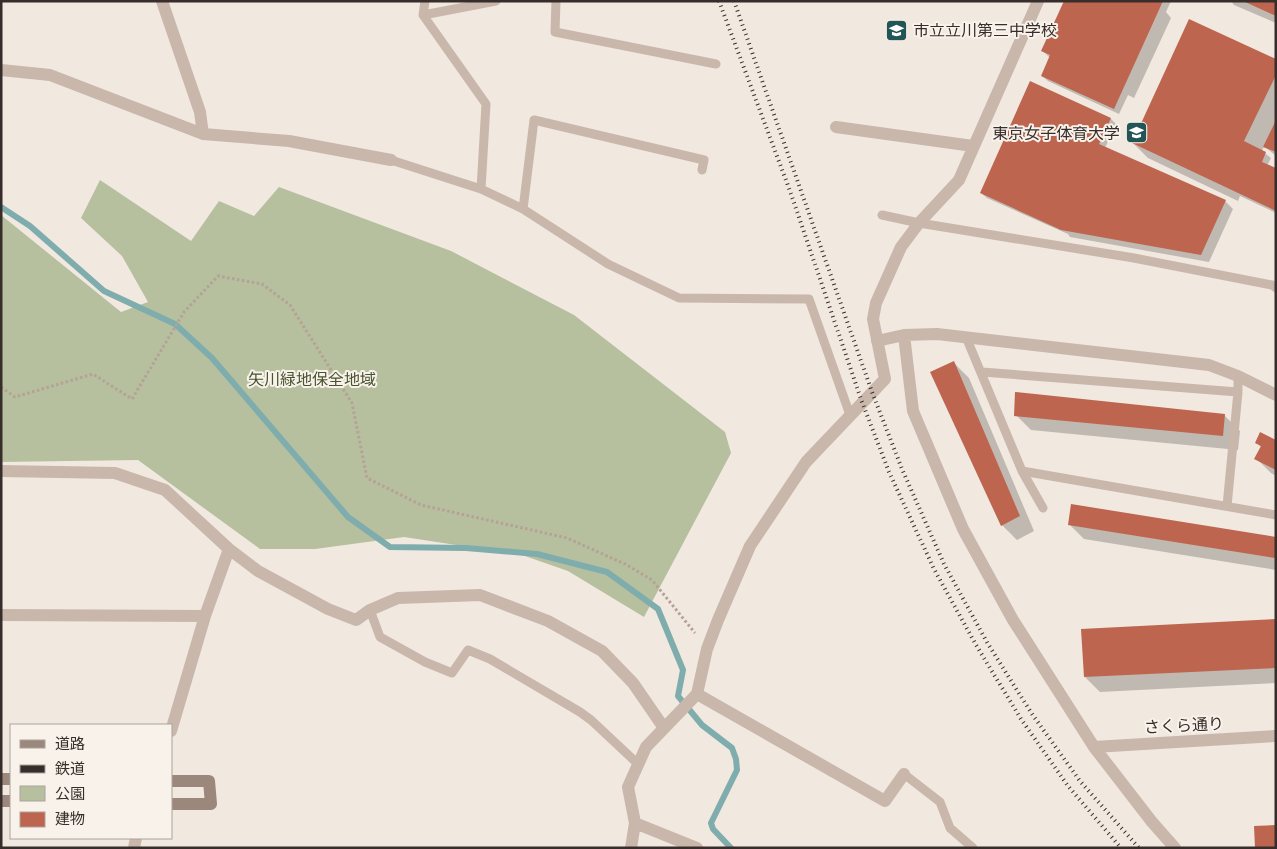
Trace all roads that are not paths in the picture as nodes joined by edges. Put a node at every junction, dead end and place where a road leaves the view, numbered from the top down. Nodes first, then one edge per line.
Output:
1 (162, 1) edge
2 (425, 1) edge
3 (496, 1) edge
4 (556, 1) edge
5 (1038, 1) edge
6 (423, 15) junction
7 (716, 64) dead end
8 (1, 70) edge
9 (836, 127) dead end
10 (203, 134) junction
11 (973, 146) junction
12 (391, 160) joint
13 (702, 170) dead end
14 (481, 188) junction
15 (523, 209) junction
16 (882, 215) dead end
17 (919, 224) junction
18 (1276, 288) edge
19 (904, 335) junction
20 (966, 338) junction
21 (877, 341) junction
22 (982, 372) junction
23 (1238, 376) junction
24 (1238, 392) junction
25 (1276, 394) edge
26 (850, 415) junction
27 (1, 471) edge
28 (1022, 471) junction
29 (1227, 506) junction
30 (1043, 508) dead end
31 (1276, 515) edge
32 (229, 550) junction
33 (370, 610) junction
34 (1, 615) edge
35 (205, 616) junction
36 (696, 695) junction
37 (172, 728) edge
38 (664, 728) junction
39 (1276, 736) edge
40 (1094, 747) junction
41 (638, 764) junction
42 (904, 774) joint
43 (172, 781) edge
44 (172, 804) edge
45 (635, 824) junction
46 (632, 848) edge
47 (697, 848) edge
48 (973, 848) edge
49 (1175, 848) edge

1 - 10 street
2 - 6 lane
3 - 6 lane
4 - 7 lane
5 - 11 street
6 - 14 lane
8 - 10 street
9 - 11 street
10 - 12 street
11 - 17 street
12 - 14 lane
13 - 15 lane
14 - 15 lane
15 - 26 lane
16 - 17 lane
17 - 18 lane
17 - 21 street
19 - 20 street
19 - 21 street
19 - 40 street
20 - 22 lane
20 - 23 street
21 - 26 street
22 - 24 lane
22 - 28 lane
23 - 24 lane
23 - 25 street
24 - 29 lane
26 - 36 street
27 - 32 street
28 - 29 lane
28 - 30 lane
29 - 31 lane
32 - 33 street
32 - 35 street
33 - 38 street
33 - 41 lane
34 - 35 street
35 - 37 street
36 - 38 street
36 - 42 street
38 - 41 street
39 - 40 street, さくら通り
40 - 49 street
41 - 45 street
42 - 48 lane
43 - 44 street
45 - 46 street
45 - 47 street

